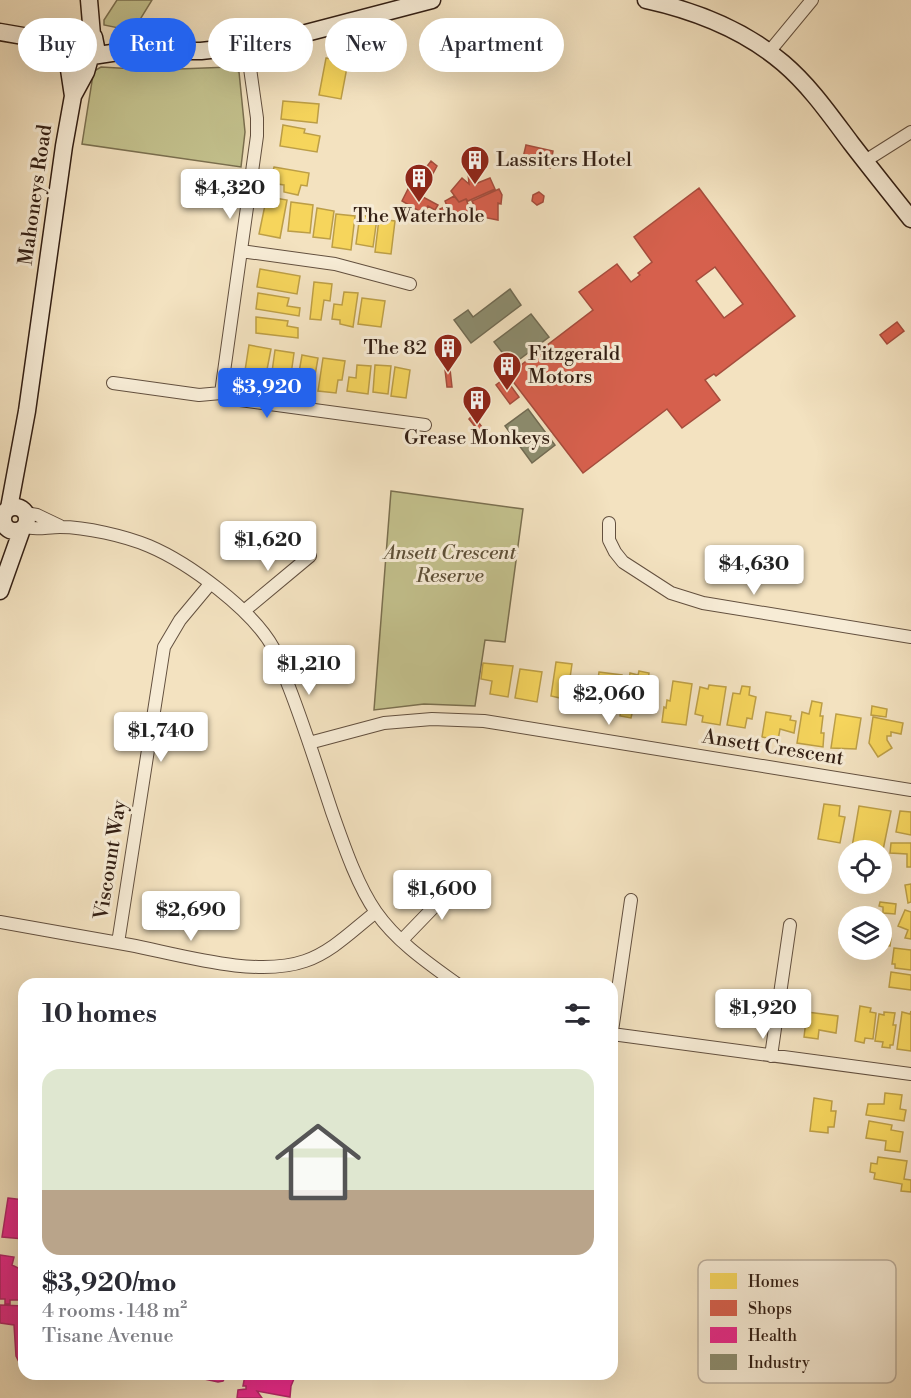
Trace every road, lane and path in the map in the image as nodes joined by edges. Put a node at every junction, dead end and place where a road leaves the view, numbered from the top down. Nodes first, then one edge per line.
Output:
1 (87, 0) edge
2 (432, 0) edge
3 (646, 0) edge
4 (812, 0) edge
5 (85, 18) edge
6 (0, 32) edge
7 (313, 32) edge
8 (18, 35) edge
9 (769, 52) junction
10 (70, 72) edge
11 (86, 72) edge
12 (250, 72) edge
13 (73, 96) junction
14 (911, 132) edge
15 (865, 161) junction
16 (911, 219) edge
17 (242, 251) junction
18 (410, 284) dead end
19 (113, 383) dead end
20 (221, 393) junction
21 (425, 425) dead end
22 (18, 519) junction
23 (609, 523) dead end
24 (310, 556) dead end
25 (210, 584) junction
26 (0, 589) edge
27 (244, 611) junction
28 (911, 637) edge
29 (309, 742) junction
30 (911, 790) edge
31 (460, 880) dead end
32 (631, 900) dead end
33 (376, 912) junction
34 (0, 922) edge
35 (790, 925) dead end
36 (402, 940) junction
37 (118, 943) junction
38 (449, 978) edge
39 (618, 990) edge
40 (618, 1033) edge
41 (771, 1056) junction
42 (911, 1074) edge

1 - 5 main road
2 - 7 main road
3 - 9 main road
4 - 9 street
6 - 8 main road
9 - 15 main road
10 - 13 main road, Mahoneys Road
11 - 13 main road, Mahoneys Road
12 - 17 street
13 - 22 main road, Mahoneys Road
14 - 15 street
15 - 16 main road
17 - 18 street
17 - 20 street
19 - 20 street
20 - 21 street
22 - 25 street
22 - 26 main road, Mahoneys Road
23 - 28 street
24 - 27 street
25 - 27 street
25 - 37 street, Viscount Way
27 - 29 street
29 - 30 street, Ansett Crescent
29 - 33 street
31 - 36 street
32 - 39 street
33 - 36 street
33 - 37 street
34 - 37 street
35 - 41 street
36 - 38 street
40 - 41 street
41 - 42 street

